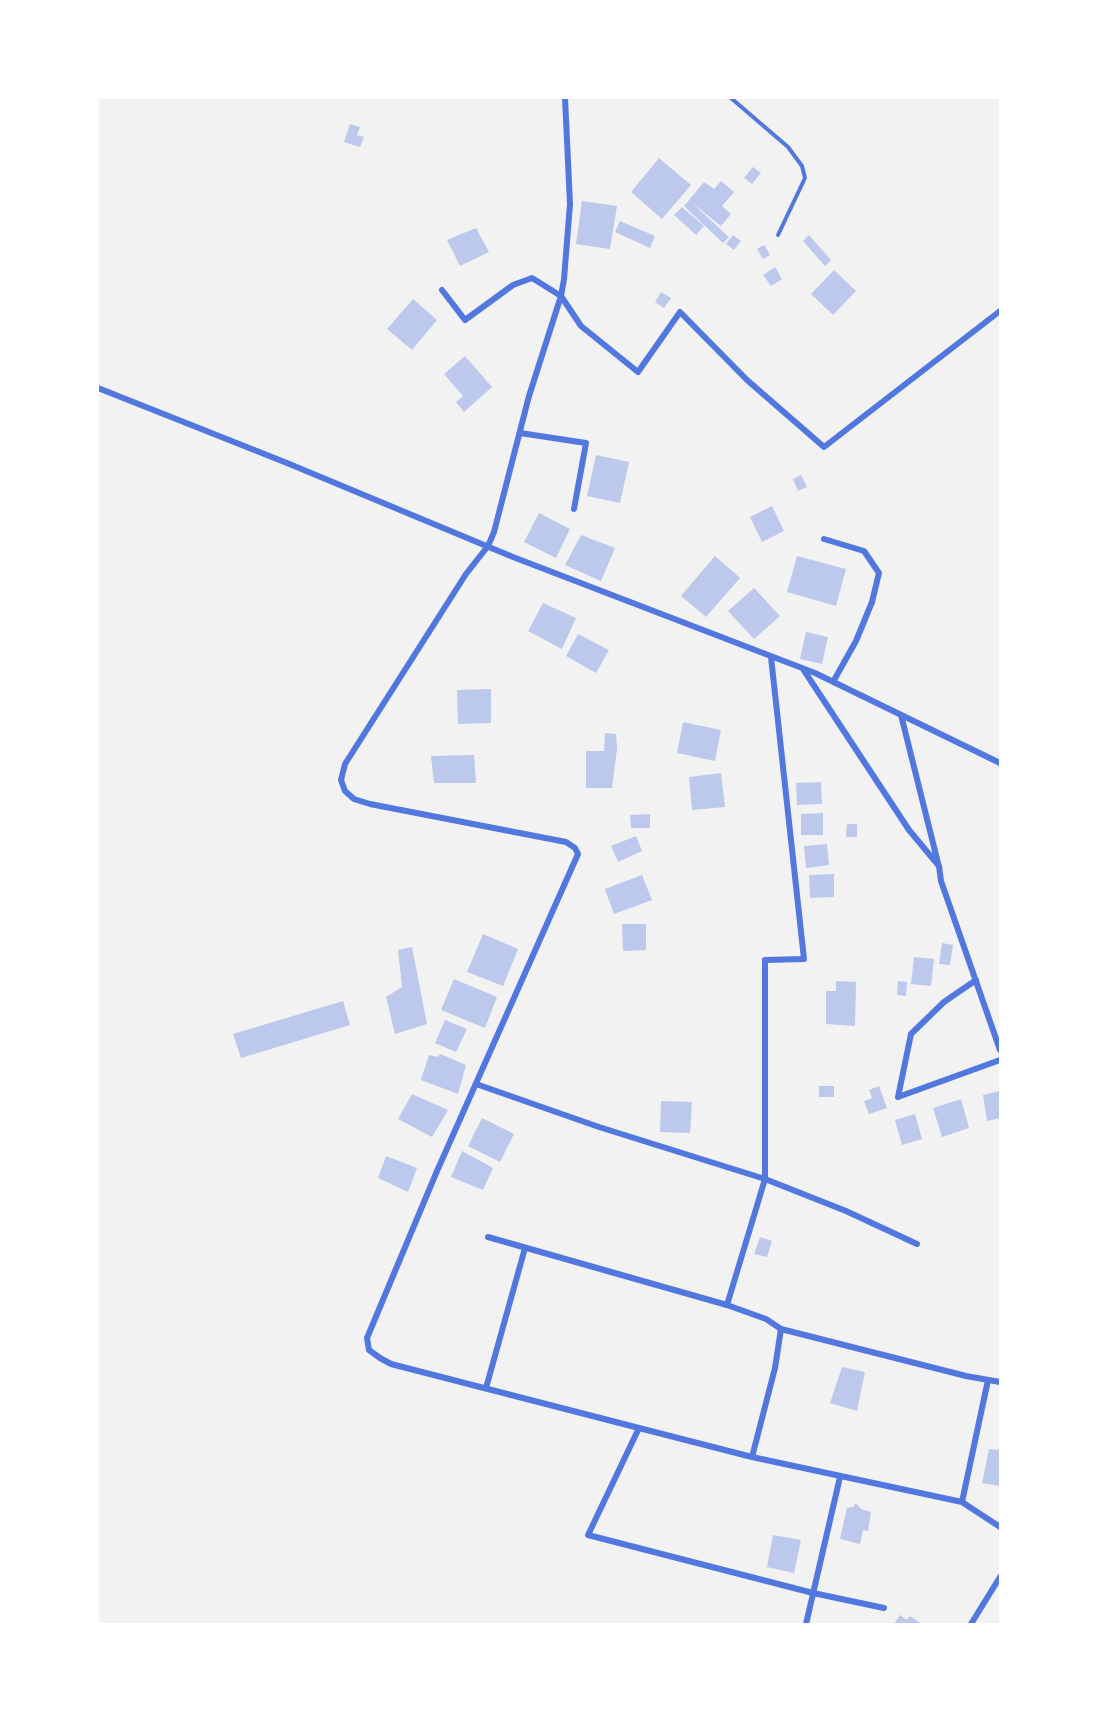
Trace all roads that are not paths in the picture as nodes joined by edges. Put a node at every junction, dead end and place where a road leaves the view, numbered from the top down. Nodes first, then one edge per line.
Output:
1 (565, 98) edge
2 (731, 98) edge
3 (778, 235) dead end
4 (442, 290) dead end
5 (561, 296) junction
6 (1000, 311) edge
7 (98, 388) edge
8 (520, 433) junction
9 (574, 508) dead end
10 (824, 539) dead end
11 (488, 546) junction
12 (771, 657) junction
13 (802, 668) junction
14 (833, 682) junction
15 (901, 715) junction
16 (1000, 763) edge
17 (939, 866) junction
18 (976, 980) junction
19 (1000, 1050) edge
20 (1000, 1060) edge
21 (476, 1084) junction
22 (765, 1179) junction
23 (488, 1238) dead end
24 (917, 1244) dead end
25 (525, 1248) junction
26 (728, 1305) junction
27 (782, 1329) junction
28 (988, 1380) junction
29 (1000, 1382) edge
30 (486, 1388) junction
31 (639, 1428) junction
32 (752, 1457) junction
33 (840, 1477) junction
34 (962, 1502) junction
35 (1000, 1527) edge
36 (1000, 1577) edge
37 (813, 1593) junction
38 (884, 1608) dead end
39 (806, 1624) edge
40 (971, 1624) edge

1 - 5 street
2 - 3 lane
4 - 5 street
5 - 6 street
5 - 8 street
7 - 11 street
8 - 9 street
8 - 11 street
10 - 14 street
11 - 12 street
11 - 21 street
12 - 13 street
12 - 22 street
13 - 14 street
13 - 17 street
14 - 15 street
15 - 16 street
15 - 17 street
17 - 18 street
18 - 19 street
18 - 20 street
21 - 22 street
21 - 30 street
22 - 24 street
22 - 26 street
23 - 25 street
25 - 26 street
25 - 30 street
26 - 27 street
27 - 28 street
27 - 32 street
28 - 29 street
28 - 34 street
30 - 31 street
31 - 32 street
31 - 37 street
32 - 33 street
33 - 34 street
33 - 37 street
34 - 35 street
36 - 40 street
37 - 38 street
37 - 39 street

